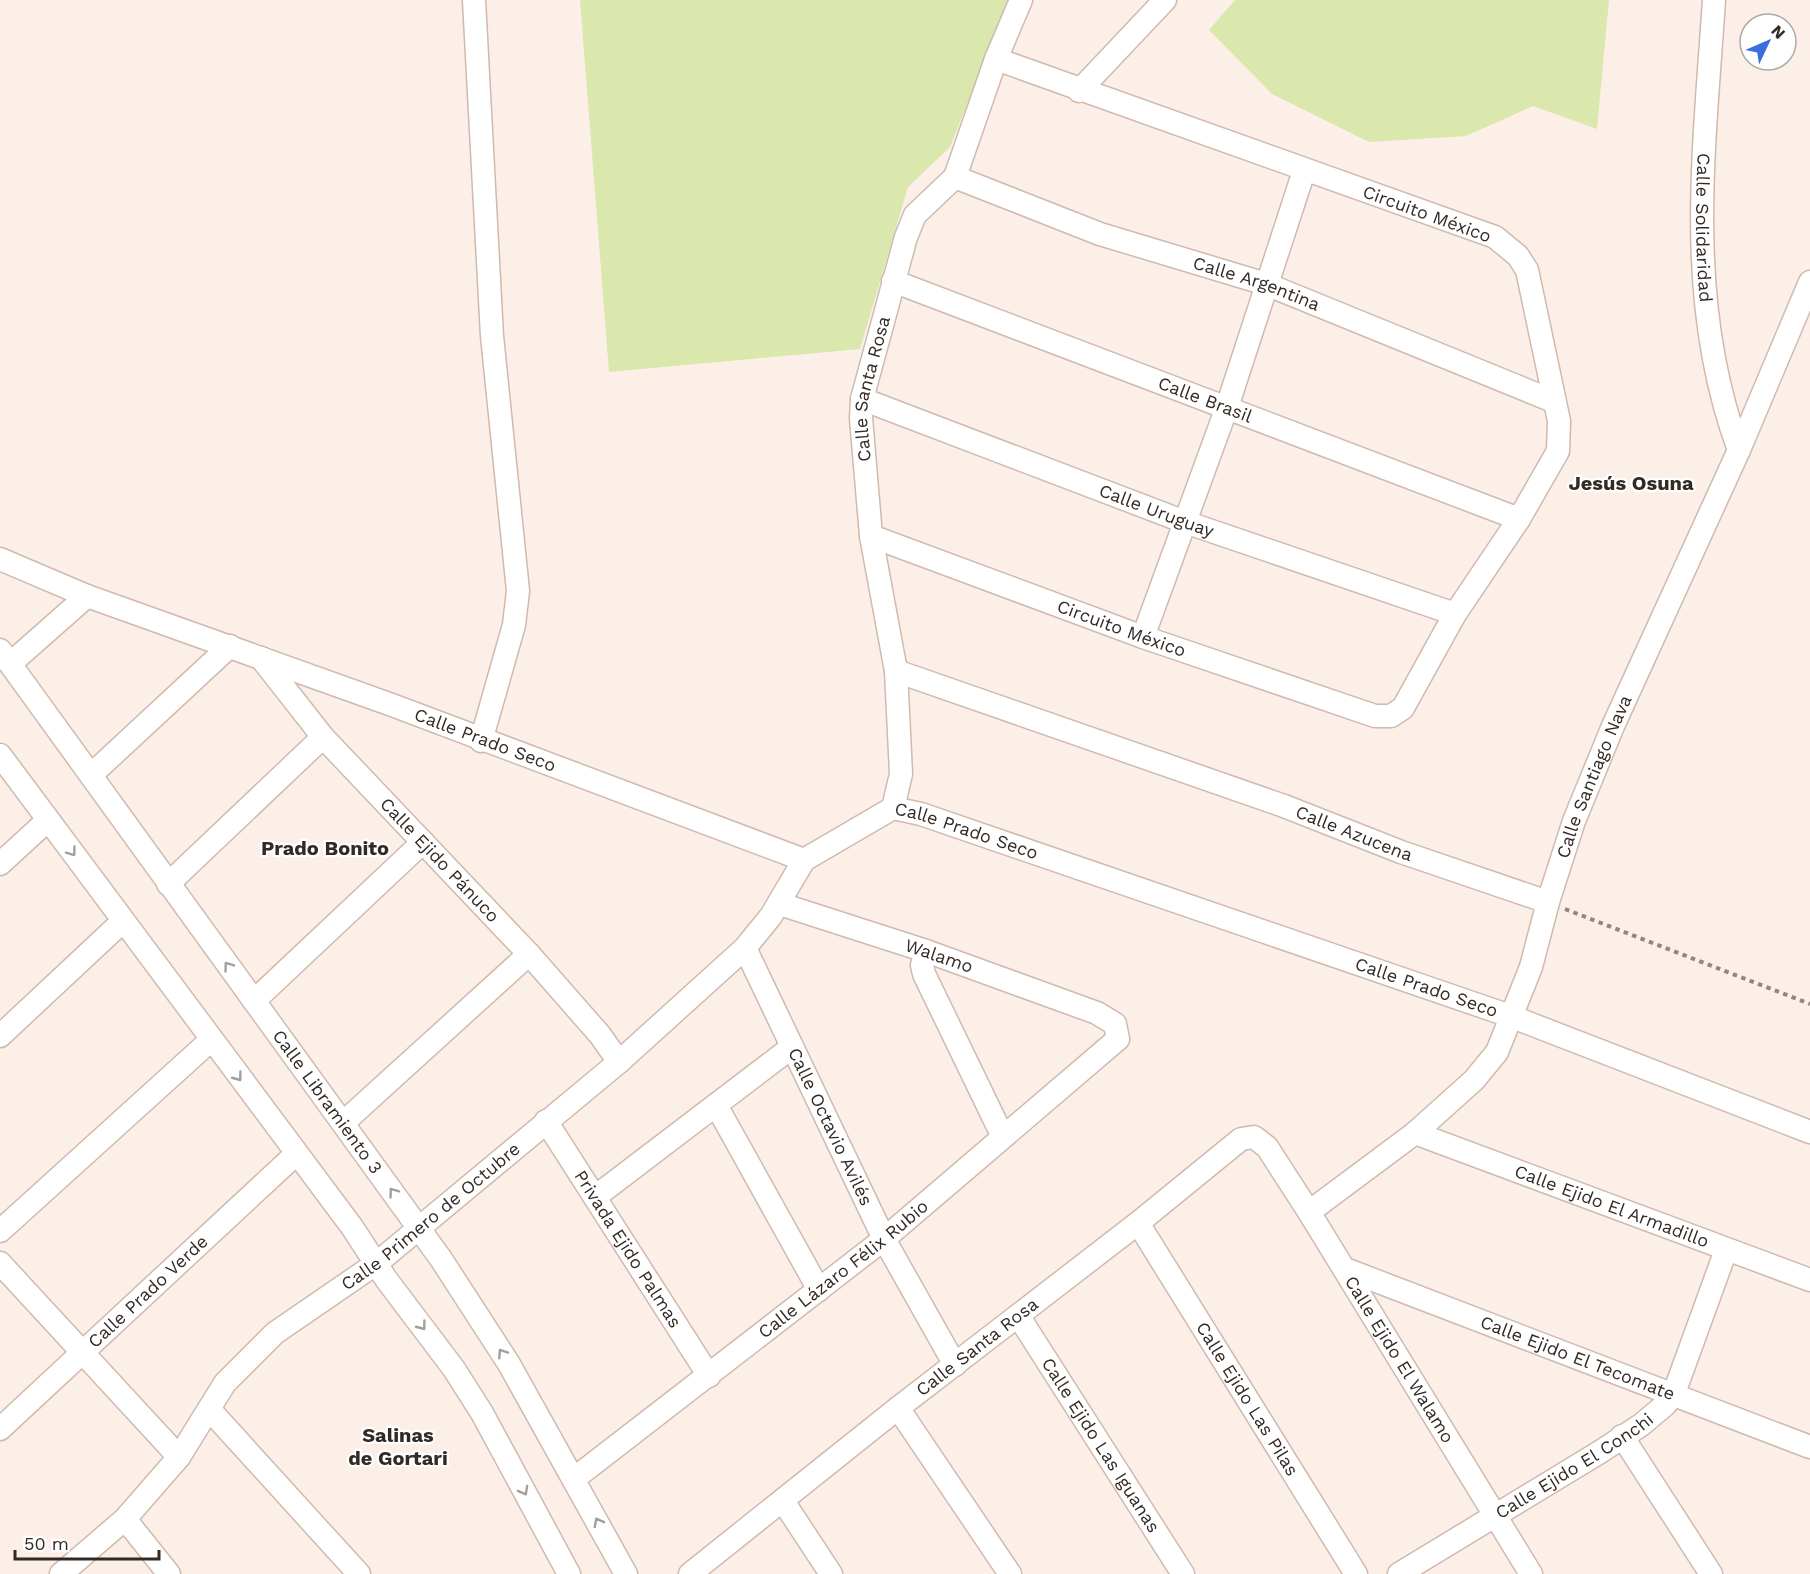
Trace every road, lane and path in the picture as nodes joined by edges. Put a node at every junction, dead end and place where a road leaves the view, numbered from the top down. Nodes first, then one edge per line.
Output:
1 (474, 0) edge
2 (1021, 0) edge
3 (1165, 0) edge
4 (1714, 0) edge
5 (996, 59) junction
6 (1080, 91) junction
7 (1304, 171) junction
8 (955, 177) junction
9 (893, 281) junction
10 (1810, 282) edge
11 (1266, 284) junction
12 (862, 399) junction
13 (1553, 401) junction
14 (1227, 407) junction
15 (1739, 450) junction
16 (1519, 519) junction
17 (1185, 522) junction
18 (871, 536) junction
19 (0, 559) edge
20 (87, 596) junction
21 (1455, 614) junction
22 (1143, 637) junction
23 (230, 646) junction
24 (6, 657) edge
25 (261, 658) junction
26 (896, 670) junction
27 (323, 737) junction
28 (481, 741) junction
29 (0, 755) edge
30 (91, 775) junction
31 (893, 808) junction
32 (48, 820) junction
33 (423, 842) junction
34 (804, 860) junction
35 (0, 864) edge
36 (168, 884) junction
37 (1548, 902) junction
38 (780, 904) junction
39 (123, 921) junction
40 (745, 948) junction
41 (926, 951) junction
42 (529, 954) junction
43 (254, 1001) junction
44 (1810, 1004) edge
45 (1510, 1016) junction
46 (0, 1036) edge
47 (211, 1040) junction
48 (792, 1047) junction
49 (1106, 1050) joint
50 (619, 1062) junction
51 (716, 1105) junction
52 (546, 1121) junction
53 (343, 1123) junction
54 (1810, 1132) edge
55 (1414, 1133) junction
56 (1002, 1136) junction
57 (1267, 1147) joint
58 (296, 1154) junction
59 (595, 1197) junction
60 (1309, 1212) junction
61 (1138, 1223) junction
62 (418, 1226) junction
63 (0, 1231) edge
64 (884, 1239) junction
65 (1726, 1250) junction
66 (0, 1263) edge
67 (377, 1263) junction
68 (1344, 1269) junction
69 (1810, 1280) edge
70 (819, 1290) junction
71 (1018, 1317) junction
72 (83, 1353) junction
73 (956, 1365) junction
74 (710, 1376) junction
75 (1674, 1393) junction
76 (898, 1408) junction
77 (209, 1409) junction
78 (0, 1429) edge
79 (1623, 1437) junction
80 (1810, 1447) edge
81 (179, 1457) junction
82 (575, 1478) junction
83 (783, 1501) junction
84 (1496, 1517) junction
85 (125, 1519) junction
86 (61, 1574) edge
87 (169, 1574) edge
88 (359, 1574) edge
89 (569, 1574) edge
90 (626, 1574) edge
91 (690, 1574) edge
92 (831, 1574) edge
93 (1010, 1574) edge
94 (1183, 1574) edge
95 (1356, 1574) edge
96 (1399, 1574) edge
97 (1531, 1574) edge
98 (1711, 1574) edge

1 - 28 street
2 - 5 street, Calle Santa Rosa
3 - 6 street
4 - 15 street, Calle Solidaridad
5 - 6 street, Circuito México
5 - 8 street, Calle Santa Rosa
6 - 7 street, Circuito México
7 - 11 street
7 - 13 street, Circuito México
8 - 9 street, Calle Santa Rosa
8 - 11 street, Calle Argentina
9 - 12 street, Calle Santa Rosa
9 - 14 street, Calle Brasil
10 - 15 street, Calle Santiago Nava
11 - 13 street, Calle Argentina
11 - 14 street
12 - 17 street, Calle Uruguay
12 - 18 street, Calle Santa Rosa
13 - 16 street, Circuito México
14 - 16 street, Calle Brasil
14 - 17 street
15 - 37 street, Calle Santiago Nava
16 - 21 street, Circuito México
17 - 21 street, Calle Uruguay
17 - 22 street
18 - 22 street, Circuito México
18 - 26 street, Calle Santa Rosa
19 - 20 street, Calle Prado Seco
20 - 23 street, Calle Prado Seco
20 - 24 street
21 - 22 street, Circuito México
23 - 25 street, Calle Prado Seco
23 - 30 street
24 - 30 street, Calle Libramiento 3
25 - 27 street, Calle Ejido Pánuco
25 - 28 street, Calle Prado Seco
26 - 31 street, Calle Santa Rosa
26 - 37 street, Calle Azucena
27 - 33 street, Calle Ejido Pánuco
27 - 36 street
28 - 34 street, Calle Prado Seco
29 - 32 street
30 - 36 street, Calle Libramiento 3
31 - 34 street, Calle Prado Seco
31 - 45 street, Calle Prado Seco
32 - 35 street
32 -> 39 street
33 - 42 street, Calle Ejido Pánuco
33 - 43 street
34 - 38 street, Calle Primero de Octubre
43 -> 36 street, Calle Libramiento 3
37 - 44 path
37 - 45 street, Calle Santiago Nava
38 - 40 street, Calle Primero de Octubre
38 - 41 street, Walamo
39 - 46 street
39 - 47 street
40 - 48 street, Calle Octavio Avilés
40 - 50 street, Calle Primero de Octubre
41 - 49 street, Walamo
41 - 56 street
42 - 50 street, Calle Ejido Pánuco
42 - 53 street
43 - 53 street, Calle Libramiento 3
45 - 54 street, Calle Prado Seco
45 - 55 street, Calle Santiago Nava
47 -> 58 street
47 - 63 street
48 - 51 street
48 - 64 street, Calle Octavio Avilés
49 - 56 street, Calle Lázaro Félix Rubio
50 - 52 street, Calle Primero de Octubre
51 - 59 street
51 - 70 street
52 - 59 street, Privada Ejido Palmas
52 - 62 street, Calle Primero de Octubre
62 -> 53 street, Calle Libramiento 3
55 - 60 street, Calle Santiago Nava
55 - 65 street, Calle Ejido El Armadillo
56 - 64 street, Calle Lázaro Félix Rubio
57 - 60 street, Calle Ejido El Walamo
57 - 61 street, Calle Santa Rosa
58 - 67 street
58 - 72 street, Calle Prado Verde
59 - 74 street, Privada Ejido Palmas
60 - 68 street, Calle Ejido El Walamo
61 - 71 street, Calle Santa Rosa
61 - 95 street, Calle Ejido Las Pilas
62 - 67 street, Calle Primero de Octubre
82 -> 62 street, Calle Libramiento 3
64 - 70 street, Calle Lázaro Félix Rubio
64 - 73 street, Calle Octavio Avilés
65 - 69 street, Calle Ejido El Armadillo
65 - 75 street, Calle Ejido El Conchi
66 - 72 street
67 - 77 street, Calle Primero de Octubre
67 -> 89 street
68 - 75 street, Calle Ejido El Tecomate
68 - 84 street, Calle Ejido El Walamo
70 - 74 street, Calle Lázaro Félix Rubio
71 - 73 street, Calle Santa Rosa
71 - 94 street, Calle Ejido Las Iguanas
72 - 78 street, Calle Prado Verde
72 - 81 street
73 - 76 street, Calle Santa Rosa
74 - 82 street, Calle Lázaro Félix Rubio
75 - 79 street, Calle Ejido El Conchi
75 - 80 street, Calle Ejido El Tecomate
76 - 83 street, Calle Santa Rosa
76 - 93 street
77 - 81 street, Calle Primero de Octubre
77 - 88 street
79 - 84 street, Calle Ejido El Conchi
79 - 98 street
81 - 85 street, Calle Primero de Octubre
90 -> 82 street, Calle Libramiento 3
83 - 91 street, Calle Santa Rosa
83 - 92 street
84 - 96 street, Calle Ejido El Conchi
84 - 97 street, Calle Ejido El Walamo
85 - 86 street, Calle Primero de Octubre
85 - 87 street

